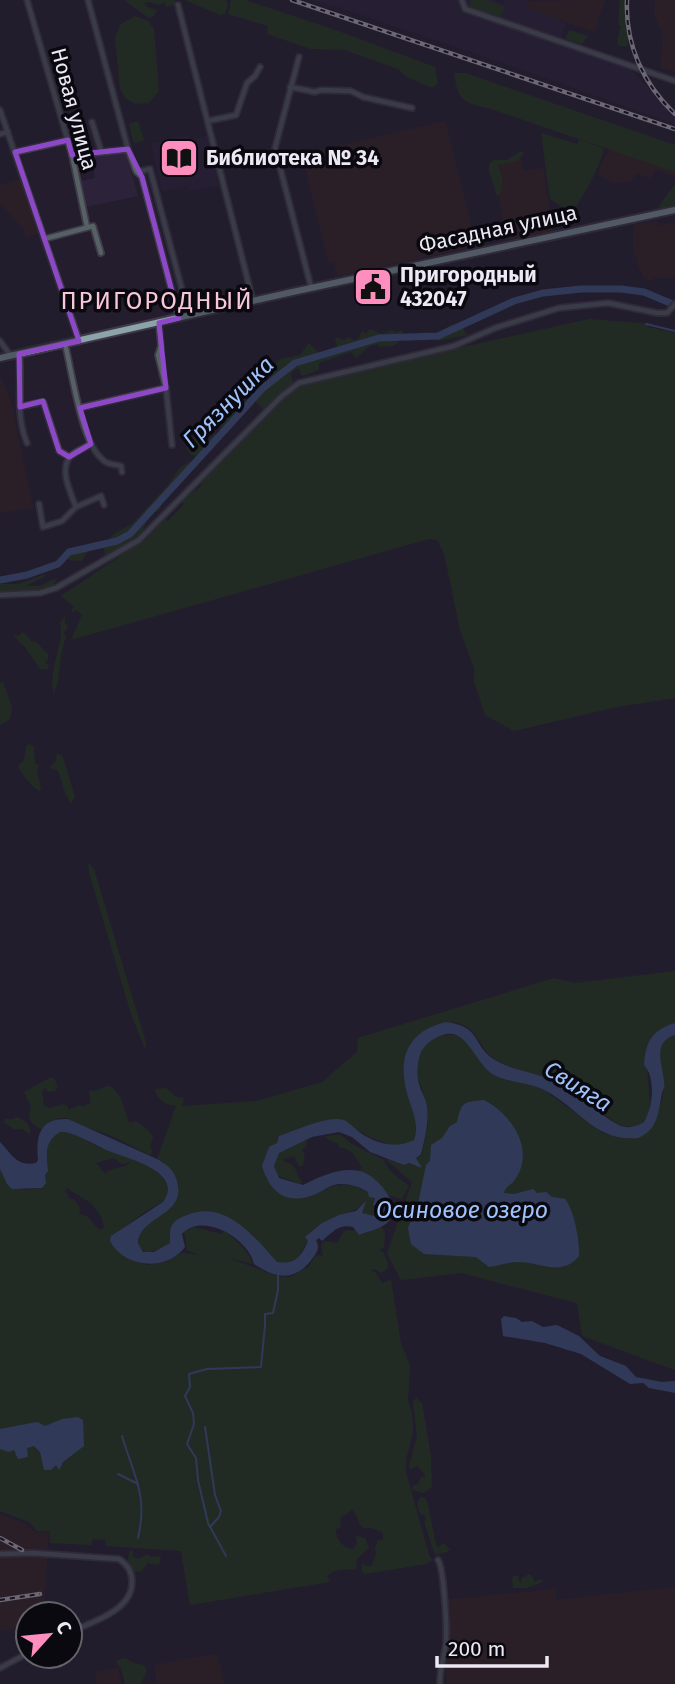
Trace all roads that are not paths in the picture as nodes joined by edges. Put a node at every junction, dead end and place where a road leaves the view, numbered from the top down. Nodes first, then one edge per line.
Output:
1 (27, 0) edge
2 (88, 0) edge
3 (462, 0) edge
4 (178, 5) dead end
5 (299, 57) dead end
6 (260, 67) dead end
7 (675, 82) edge
8 (290, 88) junction
9 (412, 108) dead end
10 (0, 110) edge
11 (208, 121) junction
12 (92, 122) dead end
13 (8, 132) junction
14 (0, 134) edge
15 (68, 140) junction
16 (128, 149) junction
17 (101, 151) junction
18 (15, 152) junction
19 (72, 155) junction
20 (137, 172) junction
21 (675, 210) edge
22 (88, 227) junction
23 (44, 239) junction
24 (101, 253) dead end
25 (311, 288) junction
26 (253, 301) junction
27 (675, 304) edge
28 (189, 316) junction
29 (179, 318) junction
30 (159, 323) junction
31 (0, 341) edge
32 (79, 342) junction
33 (65, 344) junction
34 (19, 354) junction
35 (11, 356) junction
36 (0, 358) edge
37 (166, 388) junction
38 (20, 407) junction
39 (80, 408) junction
40 (27, 443) dead end
41 (91, 444) junction
42 (172, 445) dead end
43 (69, 457) junction
44 (122, 471) dead end
45 (39, 505) dead end
46 (104, 505) dead end
47 (76, 507) junction
48 (0, 596) edge
49 (0, 1554) edge
50 (438, 1560) dead end
51 (84, 1627) edge
52 (440, 1684) edge

1 - 15 street, Новая улица
2 - 16 street
3 - 7 street
4 - 11 street
5 - 8 street
6 - 11 street
8 - 9 street
8 - 25 street
10 - 13 street
11 - 26 street
12 - 17 street
13 - 14 street
13 - 18 street
15 - 18 street
15 - 19 street, Новая улица
16 - 17 street
16 - 20 street
17 - 19 street
18 - 23 street
19 - 22 street, Новая улица
20 - 28 street
20 - 29 street
21 - 25 main road, Фасадная улица
22 - 23 street
22 - 24 street, Новая улица
23 - 32 street
25 - 26 main road, Фасадная улица
26 - 28 main road, Фасадная улица
27 - 48 street
28 - 29 main road, Фасадная улица
29 - 30 main road, Фасадная улица
30 - 32 main road, Фасадная улица
30 - 37 street
31 - 35 street
32 - 33 main road, Фасадная улица
33 - 34 main road, Фасадная улица
33 - 39 street
34 - 35 main road, Фасадная улица
34 - 38 street
35 - 36 main road, Фасадная улица
37 - 39 street
37 - 42 street
38 - 40 street
38 - 43 street
39 - 41 street
41 - 43 street
41 - 44 street
43 - 47 street
45 - 47 street
46 - 47 street
49 - 51 street
50 - 52 street

